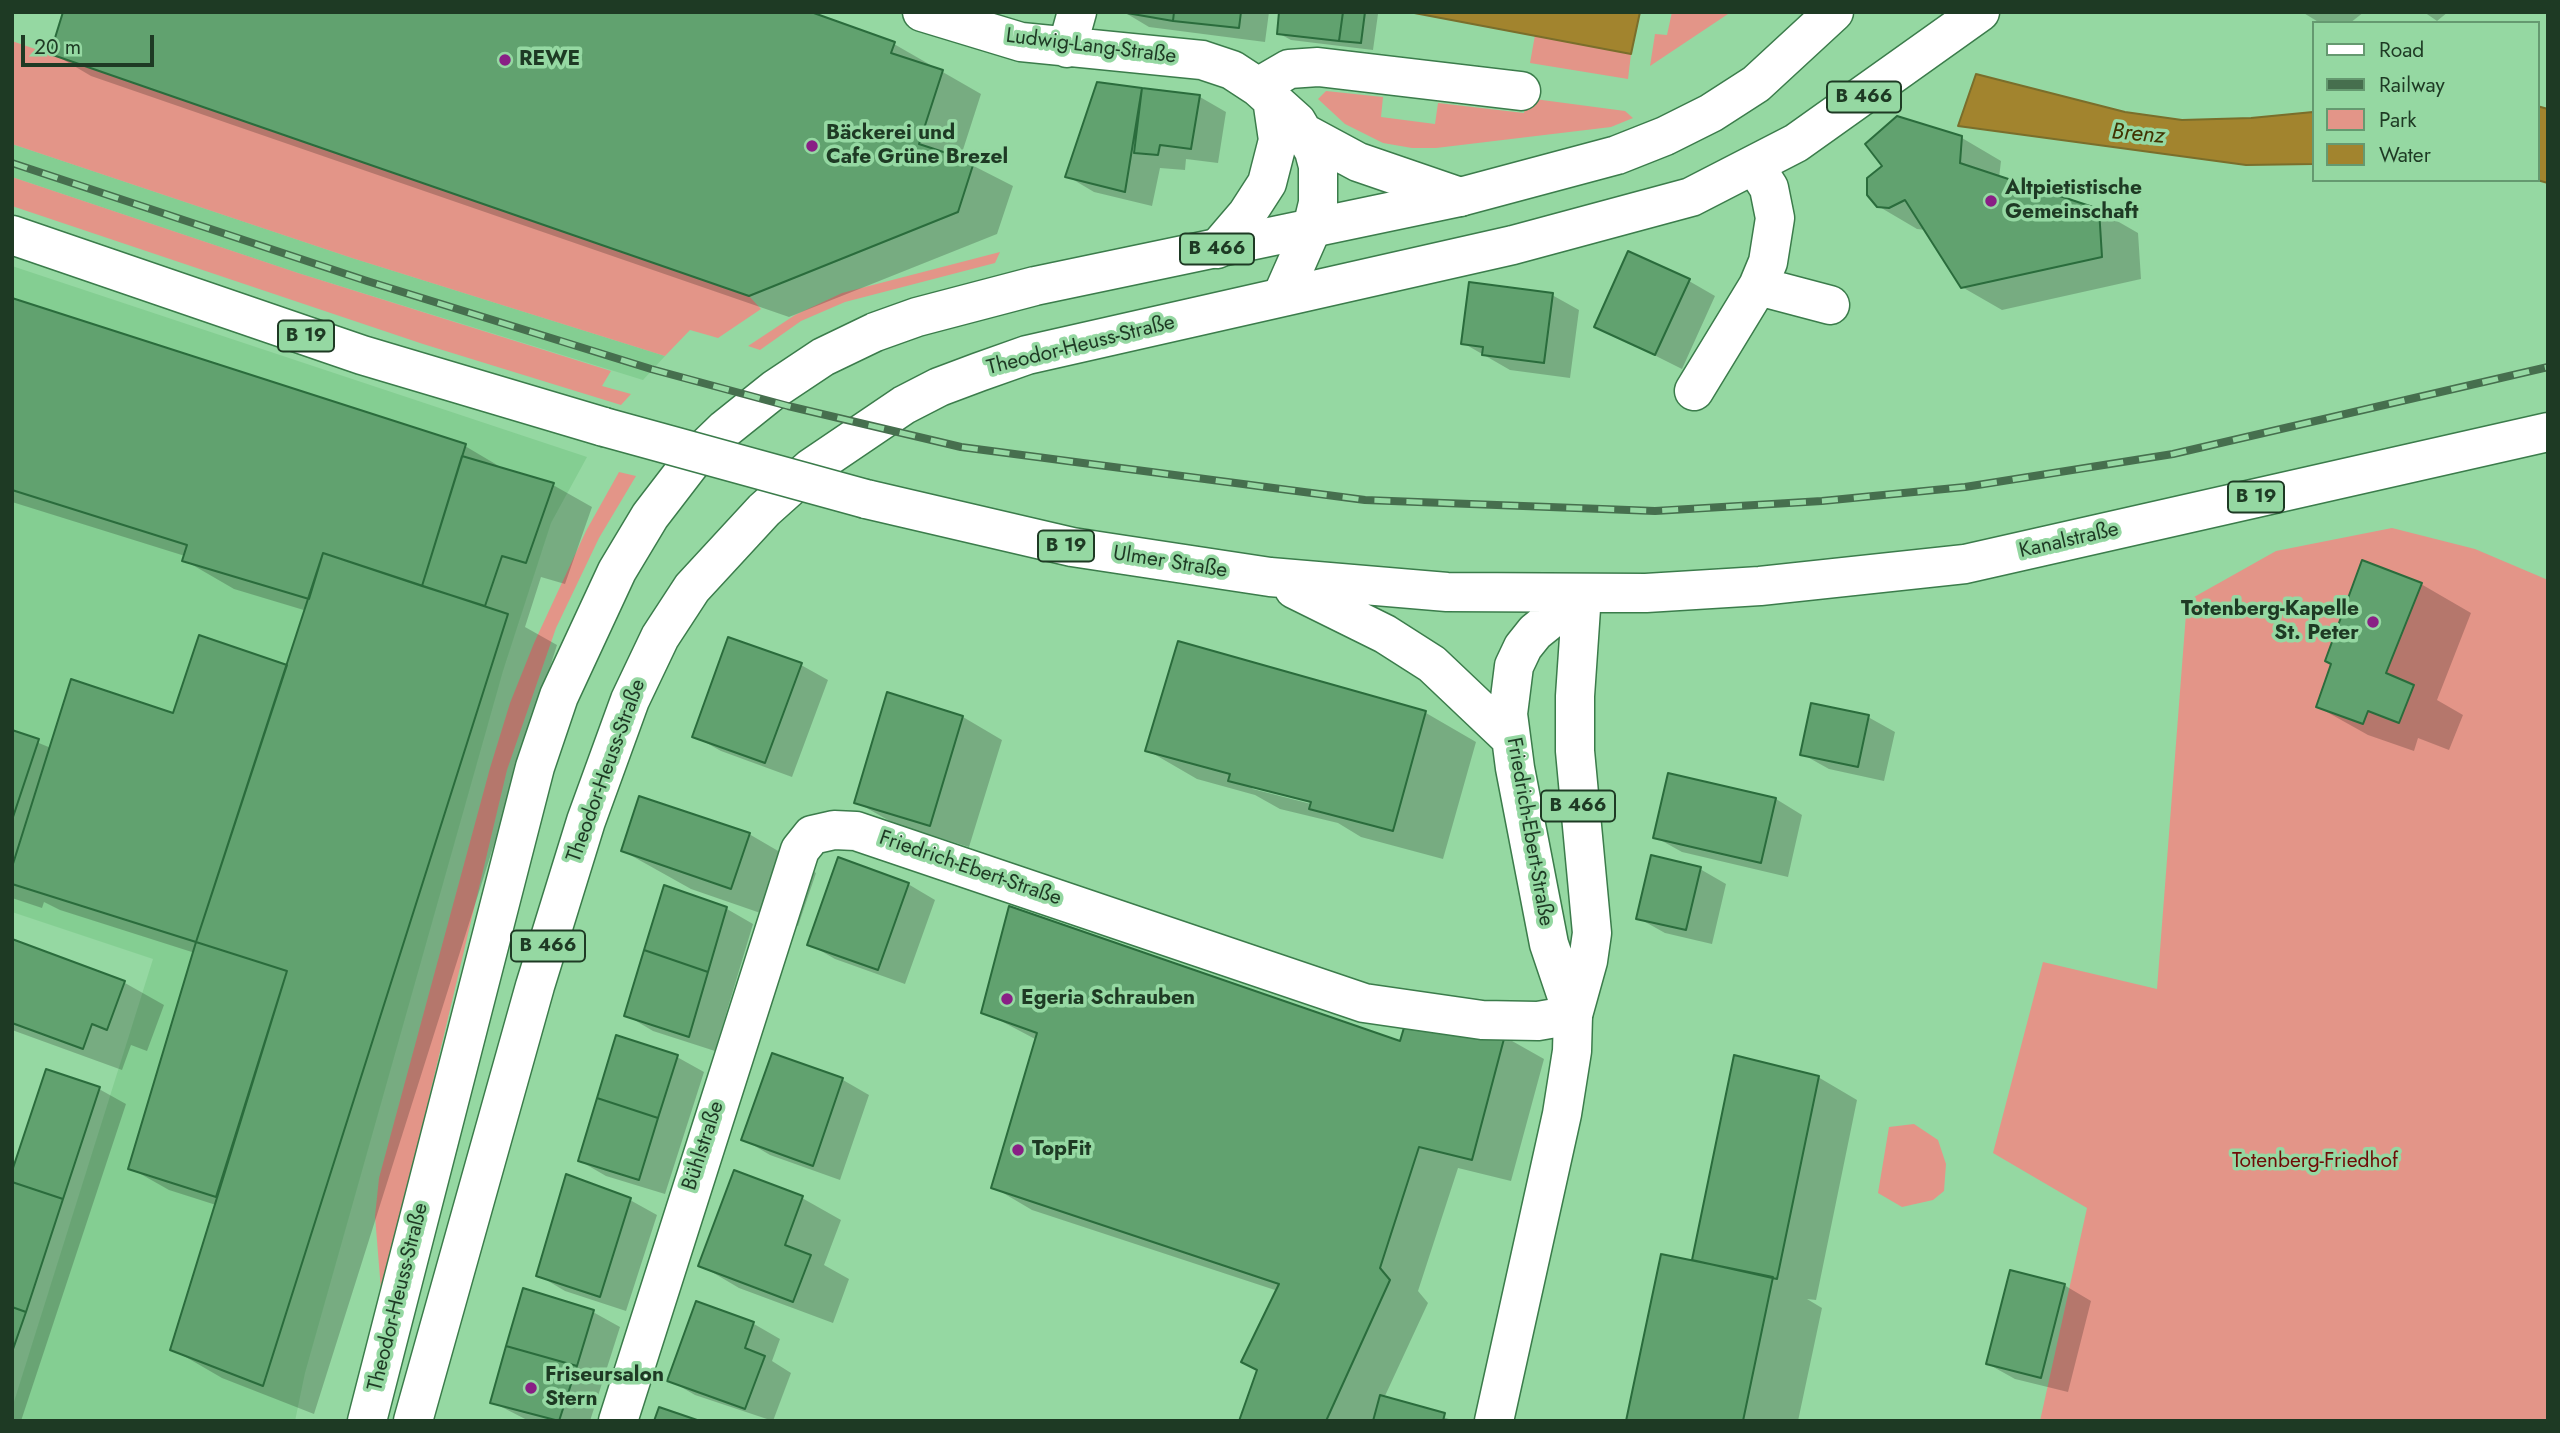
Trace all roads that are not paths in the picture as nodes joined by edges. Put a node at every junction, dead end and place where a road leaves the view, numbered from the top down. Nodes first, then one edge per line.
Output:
1 (922, 12) edge
2 (1077, 12) edge
3 (1980, 12) edge
4 (1833, 13) edge
5 (1067, 48) junction
6 (1521, 91) dead end
7 (1265, 93) junction
8 (1306, 134) junction
9 (1755, 166) junction
10 (1460, 197) junction
11 (1311, 228) junction
12 (12, 235) edge
13 (1217, 248) junction
14 (1758, 286) junction
15 (1282, 296) junction
16 (1830, 305) dead end
17 (1694, 391) dead end
18 (2548, 432) edge
19 (1270, 577) junction
20 (1582, 594) junction
21 (1510, 738) junction
22 (794, 872) joint
23 (1573, 1016) junction
24 (367, 1421) edge
25 (413, 1421) edge
26 (618, 1421) edge
27 (1494, 1421) edge

1 - 5 main road, Ludwig-Lang-Straße
2 - 5 main road
3 - 9 main road, Theodor-Heuss-Straße / B 466
4 - 10 main road, Theodor-Heuss-Straße / B 466
5 - 7 main road, Ludwig-Lang-Straße
6 - 7 main road
7 - 8 main road, Ludwig-Lang-Straße
7 - 13 main road
8 - 10 main road, Ludwig-Lang-Straße
8 - 11 main road, Ludwig-Lang-Straße
9 - 14 main road
9 - 15 main road, Theodor-Heuss-Straße / B 466
10 - 11 main road, Theodor-Heuss-Straße / B 466
11 - 13 main road, Theodor-Heuss-Straße / B 466
11 - 15 main road, Ludwig-Lang-Straße
12 - 19 main road, Ulmer Straße / B 19, bridge
13 - 24 main road, Theodor-Heuss-Straße / B 466
14 - 16 main road
14 - 17 main road
15 - 25 main road, Theodor-Heuss-Straße / B 466
18 - 20 main road, Kanalstraße / B 19
19 - 20 main road, Ulmer Straße / B 19
19 - 21 main road
20 - 21 main road, Friedrich-Ebert-Straße / B 466
20 - 23 main road, Friedrich-Ebert-Straße / B 466
21 - 23 main road, Friedrich-Ebert-Straße / B 466
22 - 23 main road, Friedrich-Ebert-Straße
22 - 26 main road, Bühlstraße
23 - 27 main road, Friedrich-Ebert-Straße / B 466

